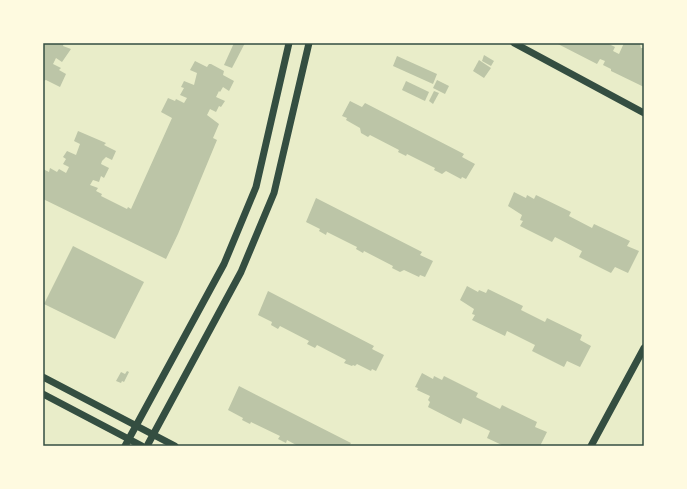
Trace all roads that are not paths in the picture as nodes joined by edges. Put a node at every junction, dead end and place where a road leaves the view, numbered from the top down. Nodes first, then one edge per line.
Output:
1 (289, 43) edge
2 (309, 43) edge
3 (514, 43) edge
4 (644, 113) edge
5 (644, 348) edge
6 (43, 377) edge
7 (43, 394) edge
8 (136, 426) junction
9 (153, 435) junction
10 (127, 443) edge
11 (142, 446) edge
12 (147, 446) edge
13 (175, 446) edge
14 (591, 446) edge

1 - 8 street
2 - 9 street
3 - 4 street
5 - 14 street
6 - 8 street
7 - 10 street
8 - 9 street
8 - 10 street
9 - 12 street
9 - 13 street
10 - 11 street

